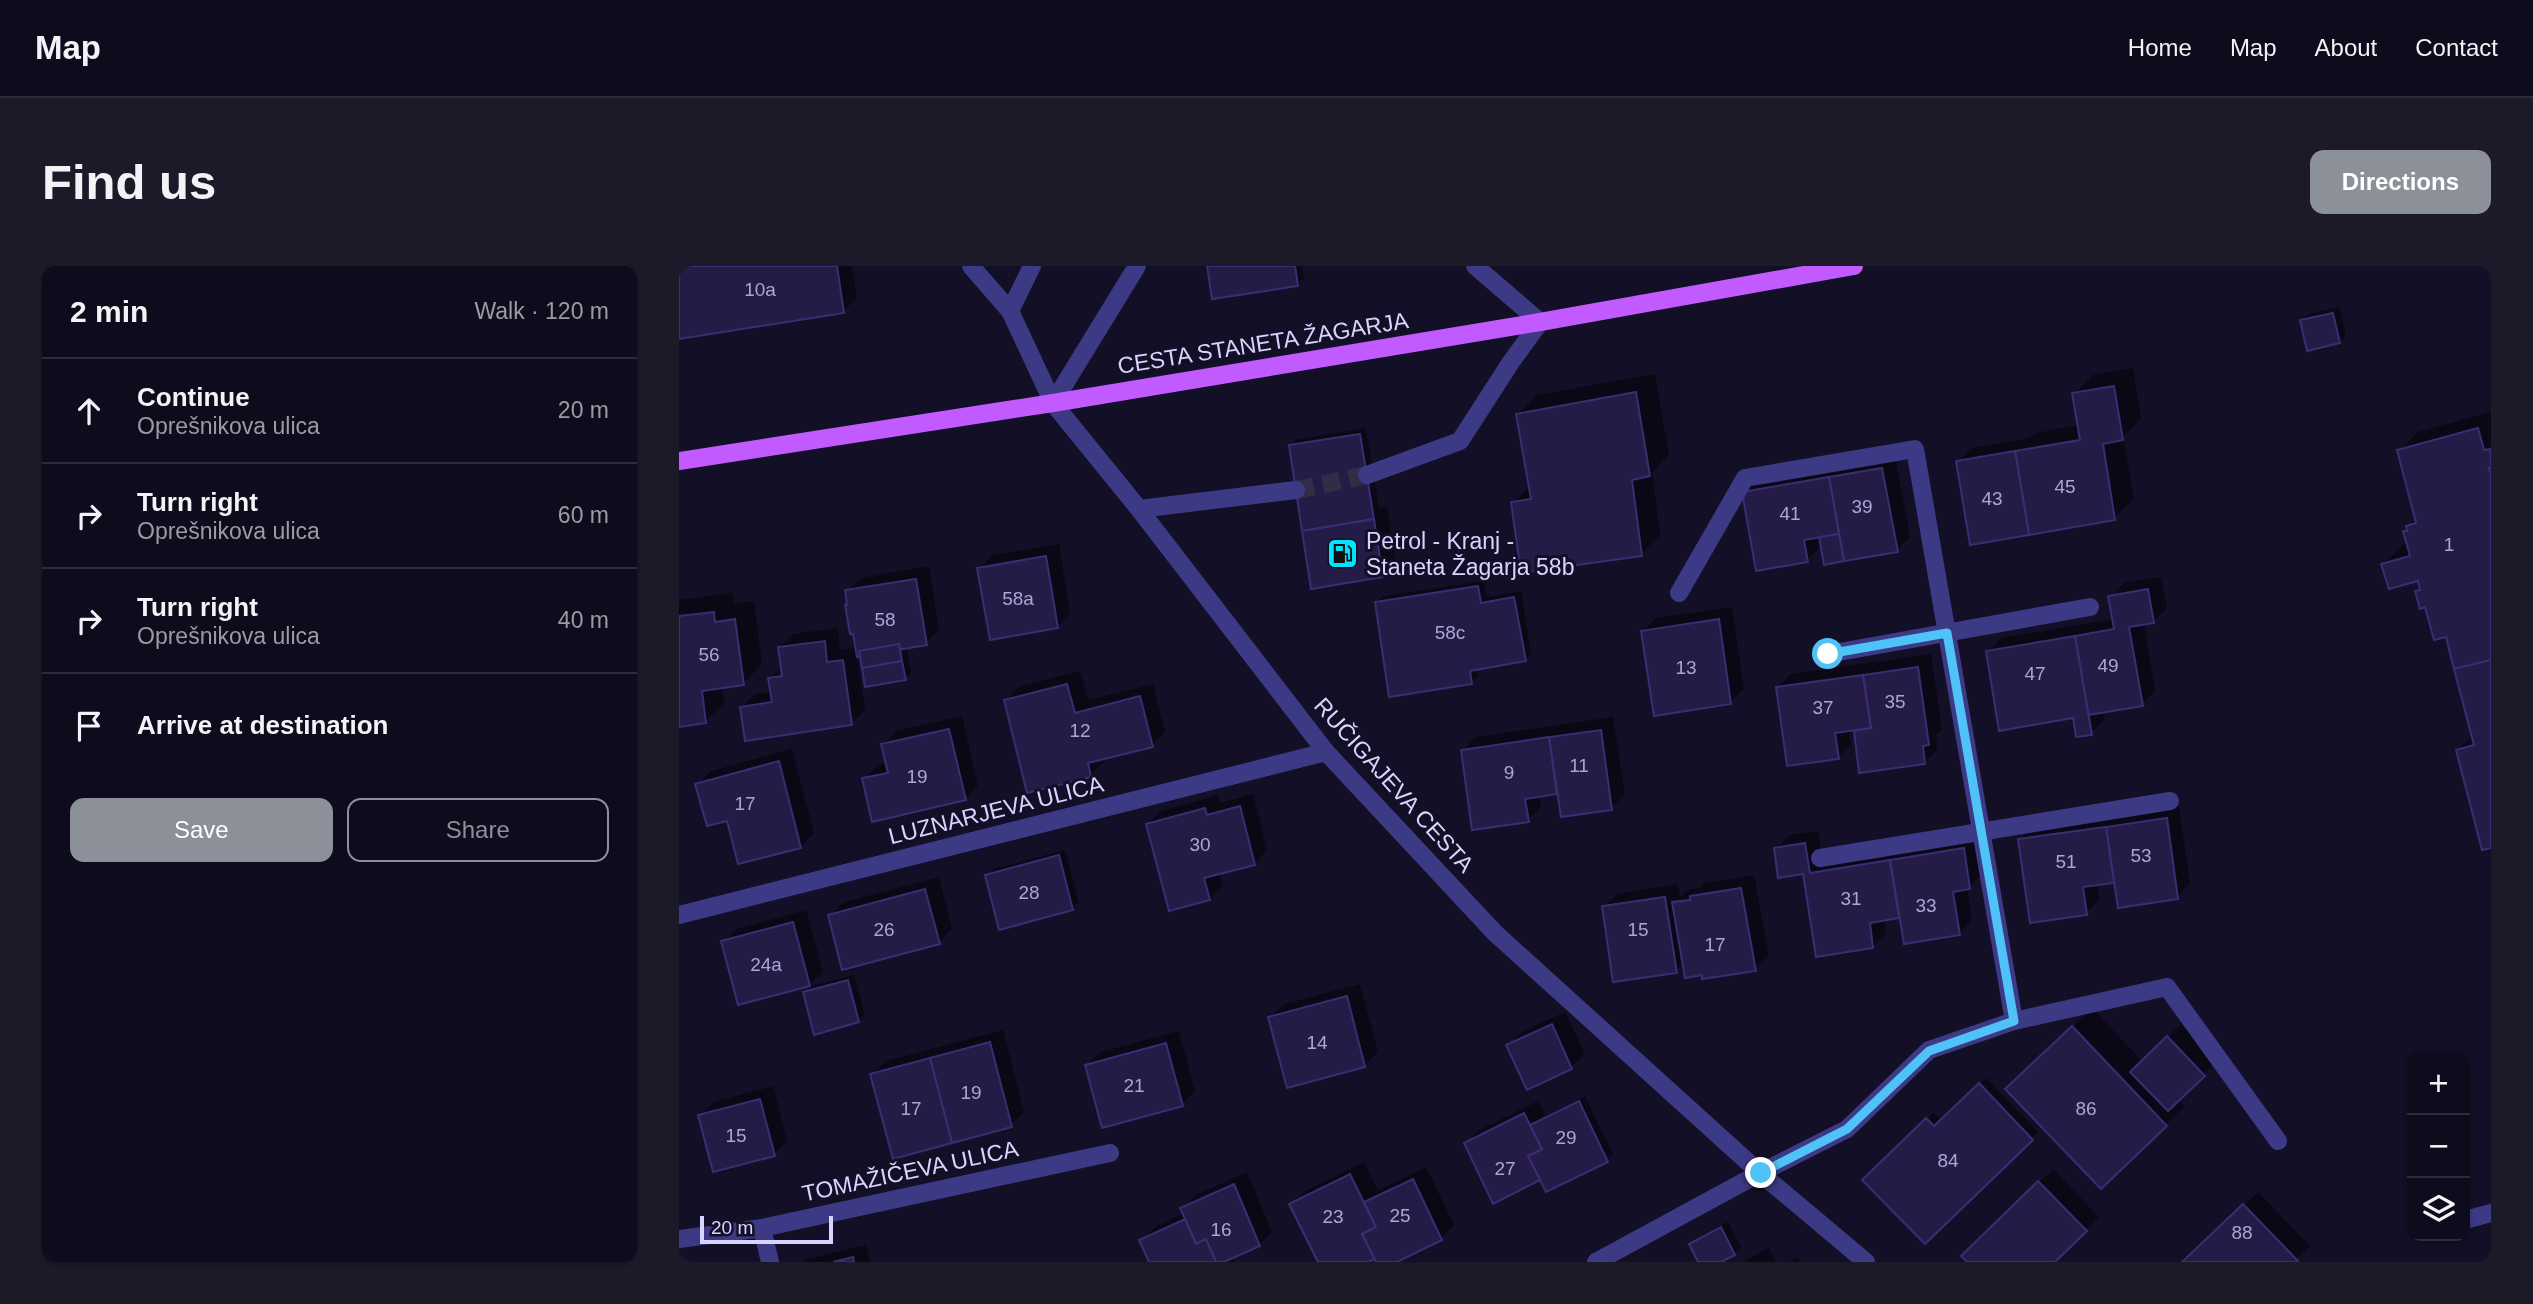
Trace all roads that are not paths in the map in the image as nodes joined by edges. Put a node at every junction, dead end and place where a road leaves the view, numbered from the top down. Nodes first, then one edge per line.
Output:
1 (971, 266) edge
2 (1019, 266) edge
3 (1032, 266) edge
4 (1137, 266) edge
5 (1475, 266) edge
6 (1854, 266) edge
7 (1022, 286) junction
8 (1010, 311) junction
9 (1540, 322) junction
10 (1053, 402) junction
11 (679, 461) edge
12 (1367, 475) tunnel mouth
13 (1296, 489) tunnel mouth
14 (1139, 509) junction
15 (1679, 593) dead end
16 (2090, 607) dead end
17 (1947, 633) junction
18 (1828, 654) dead end
19 (1326, 752) junction
20 (2170, 801) dead end
21 (1982, 832) junction
22 (1820, 858) dead end
23 (679, 915) edge
24 (2014, 1021) junction
25 (2278, 1141) dead end
26 (1110, 1153) dead end
27 (1761, 1173) junction
28 (2491, 1213) edge
29 (2470, 1219) edge
30 (762, 1228) junction
31 (679, 1239) edge
32 (1607, 1259) edge
33 (770, 1262) edge
34 (1866, 1262) edge

1 - 8 street, RUČIGAJEVA CESTA
2 - 7 street
3 - 7 street
4 - 10 street
5 - 9 street
6 - 9 main road, CESTA STANETA ŽAGARJA
7 - 8 street
8 - 10 street, RUČIGAJEVA CESTA
9 - 10 main road, CESTA STANETA ŽAGARJA
9 - 12 street
10 - 11 main road, CESTA STANETA ŽAGARJA
10 - 14 street, RUČIGAJEVA CESTA
13 - 14 street
14 - 19 street, RUČIGAJEVA CESTA
15 - 17 street
16 - 17 street
17 - 18 street
17 - 21 street
19 - 23 street, LUZNARJEVA ULICA
19 - 27 street, RUČIGAJEVA CESTA
20 - 21 street
21 - 22 street
21 - 24 street
24 - 25 street
24 - 27 street
26 - 30 street, TOMAŽIČEVA ULICA
27 - 32 street
27 - 34 street, RUČIGAJEVA CESTA
28 - 29 street
30 - 31 street, TOMAŽIČEVA ULICA
30 - 33 street

